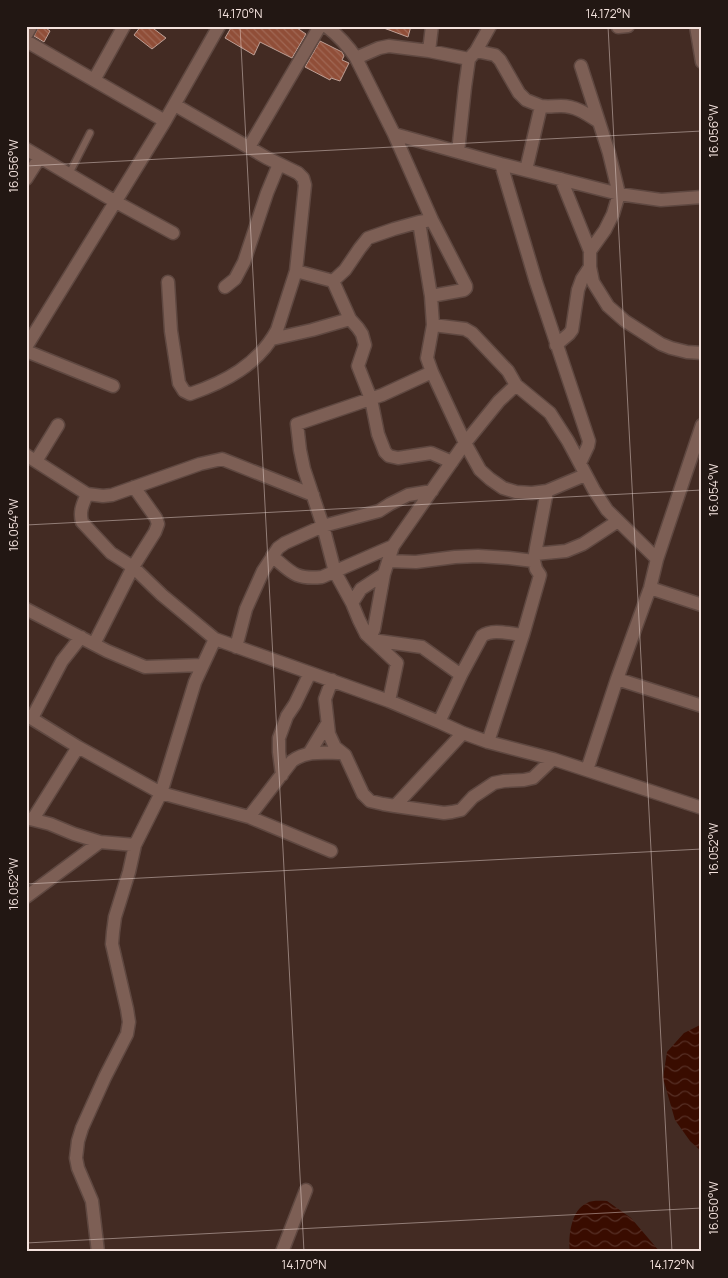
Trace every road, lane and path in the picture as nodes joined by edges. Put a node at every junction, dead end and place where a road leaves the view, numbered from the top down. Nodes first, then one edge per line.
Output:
1 (31, 26) edge
2 (124, 26) edge
3 (219, 26) edge
4 (320, 26) edge
5 (326, 26) edge
6 (432, 26) edge
7 (490, 26) edge
8 (696, 26) edge
9 (26, 35) edge
10 (26, 41) edge
11 (429, 51) junction
12 (472, 55) junction
13 (356, 58) junction
14 (702, 62) edge
15 (581, 66) dead end
16 (94, 80) junction
17 (175, 105) junction
18 (541, 106) junction
19 (165, 121) junction
20 (599, 122) junction
21 (90, 132) dead end
22 (394, 134) junction
23 (250, 147) junction
24 (26, 149) edge
25 (458, 152) junction
26 (40, 157) junction
27 (279, 164) junction
28 (501, 164) junction
29 (526, 170) junction
30 (69, 174) junction
31 (26, 179) edge
32 (561, 179) junction
33 (619, 194) junction
34 (702, 197) edge
35 (116, 202) junction
36 (426, 221) junction
37 (173, 233) dead end
38 (590, 251) junction
39 (590, 268) junction
40 (296, 271) junction
41 (168, 282) dead end
42 (333, 282) junction
43 (225, 287) dead end
44 (431, 296) junction
45 (350, 319) junction
46 (433, 325) junction
47 (28, 338) edge
48 (272, 339) junction
49 (556, 345) junction
50 (26, 351) edge
51 (702, 353) edge
52 (432, 372) junction
53 (516, 385) junction
54 (113, 386) dead end
55 (371, 399) junction
56 (58, 425) dead end
57 (702, 425) edge
58 (465, 443) junction
59 (31, 458) edge
60 (452, 462) junction
61 (583, 469) junction
62 (134, 487) junction
63 (547, 491) junction
64 (432, 492) junction
65 (87, 494) junction
66 (313, 495) junction
67 (618, 521) junction
68 (323, 526) junction
69 (393, 546) junction
70 (272, 556) junction
71 (534, 558) junction
72 (657, 559) junction
73 (388, 561) junction
74 (133, 567) junction
75 (335, 572) junction
76 (384, 574) junction
77 (343, 587) junction
78 (650, 588) junction
79 (361, 589) junction
80 (352, 603) junction
81 (702, 605) edge
82 (26, 609) edge
83 (523, 635) junction
84 (81, 637) junction
85 (214, 639) junction
86 (371, 639) junction
87 (94, 644) junction
88 (407, 645) junction
89 (236, 647) junction
90 (397, 663) junction
91 (202, 665) junction
92 (310, 673) junction
93 (461, 675) junction
94 (617, 679) junction
95 (332, 680) junction
96 (389, 702) junction
97 (702, 706) edge
98 (29, 716) edge
99 (439, 722) junction
100 (327, 724) junction
101 (463, 733) junction
102 (488, 742) junction
103 (78, 747) junction
104 (310, 752) junction
105 (342, 753) junction
106 (553, 759) junction
107 (587, 770) junction
108 (282, 775) junction
109 (161, 794) junction
110 (396, 806) junction
111 (702, 808) edge
112 (249, 817) junction
113 (30, 819) edge
114 (100, 842) junction
115 (135, 844) junction
116 (331, 851) dead end
117 (26, 897) edge
118 (306, 1190) dead end
119 (98, 1252) edge
120 (282, 1252) edge

1 - 9 street
2 - 16 street
3 - 17 street
4 - 23 street
5 - 13 street
6 - 11 street
7 - 12 street
8 - 14 street
10 - 16 street
11 - 12 street
11 - 13 street
12 - 18 street
12 - 25 street
13 - 22 street
15 - 20 street
16 - 19 street
17 - 19 street
17 - 23 street
18 - 20 street
18 - 29 street
19 - 35 street
20 - 33 street
21 - 30 lane
22 - 25 street
22 - 36 street
23 - 27 street
24 - 26 street
25 - 28 street
26 - 30 street
26 - 31 street
27 - 40 street
27 - 43 street
28 - 29 street
28 - 49 street
29 - 32 street
30 - 35 street
32 - 33 street
32 - 38 street
33 - 34 street
33 - 38 street
35 - 37 street
35 - 47 street
36 - 42 street
36 - 44 street
36 - 44 street
38 - 39 street
39 - 49 street
39 - 51 street
40 - 42 street
40 - 48 street
41 - 48 street
42 - 45 street
44 - 46 street
45 - 48 street
45 - 55 street
46 - 52 street
46 - 53 street
49 - 61 street
50 - 54 street
52 - 55 street
52 - 58 street
53 - 58 street
53 - 61 street
55 - 60 street
55 - 66 street
56 - 59 street
57 - 72 street
58 - 60 street
58 - 63 street
59 - 65 street
60 - 64 street
61 - 63 street
61 - 67 street
62 - 65 street
62 - 66 street
62 - 74 street
63 - 71 street
64 - 68 street
64 - 69 street
65 - 74 street
66 - 68 street
67 - 71 street
67 - 72 street
68 - 70 street
68 - 75 street
69 - 73 street
69 - 75 street
70 - 75 street
70 - 89 street
71 - 73 street
71 - 83 street
72 - 78 street
73 - 76 street
74 - 85 street
74 - 87 street
75 - 77 street
76 - 79 street
76 - 86 street
77 - 79 street
77 - 80 street
78 - 81 street
78 - 94 street
79 - 80 street
80 - 86 street
82 - 84 street
83 - 93 street
83 - 102 street
84 - 87 street
84 - 98 street
85 - 89 street
85 - 91 street
86 - 88 street
86 - 90 street
87 - 91 street
88 - 90 street
88 - 93 street
89 - 92 street
90 - 96 street
91 - 109 street
92 - 95 street
92 - 108 street
93 - 99 street
94 - 97 street
94 - 107 street
95 - 96 street
95 - 100 street
96 - 99 street
98 - 103 street
99 - 101 street
100 - 104 street
100 - 105 street
101 - 102 street
101 - 110 street
102 - 106 street
103 - 109 street
103 - 113 street
104 - 105 street
104 - 108 street
105 - 110 street
106 - 107 street
106 - 110 street
107 - 111 street
108 - 112 street
109 - 112 street
109 - 115 street
112 - 116 street
113 - 114 street
114 - 115 street
114 - 117 street
115 - 119 street
118 - 120 street

